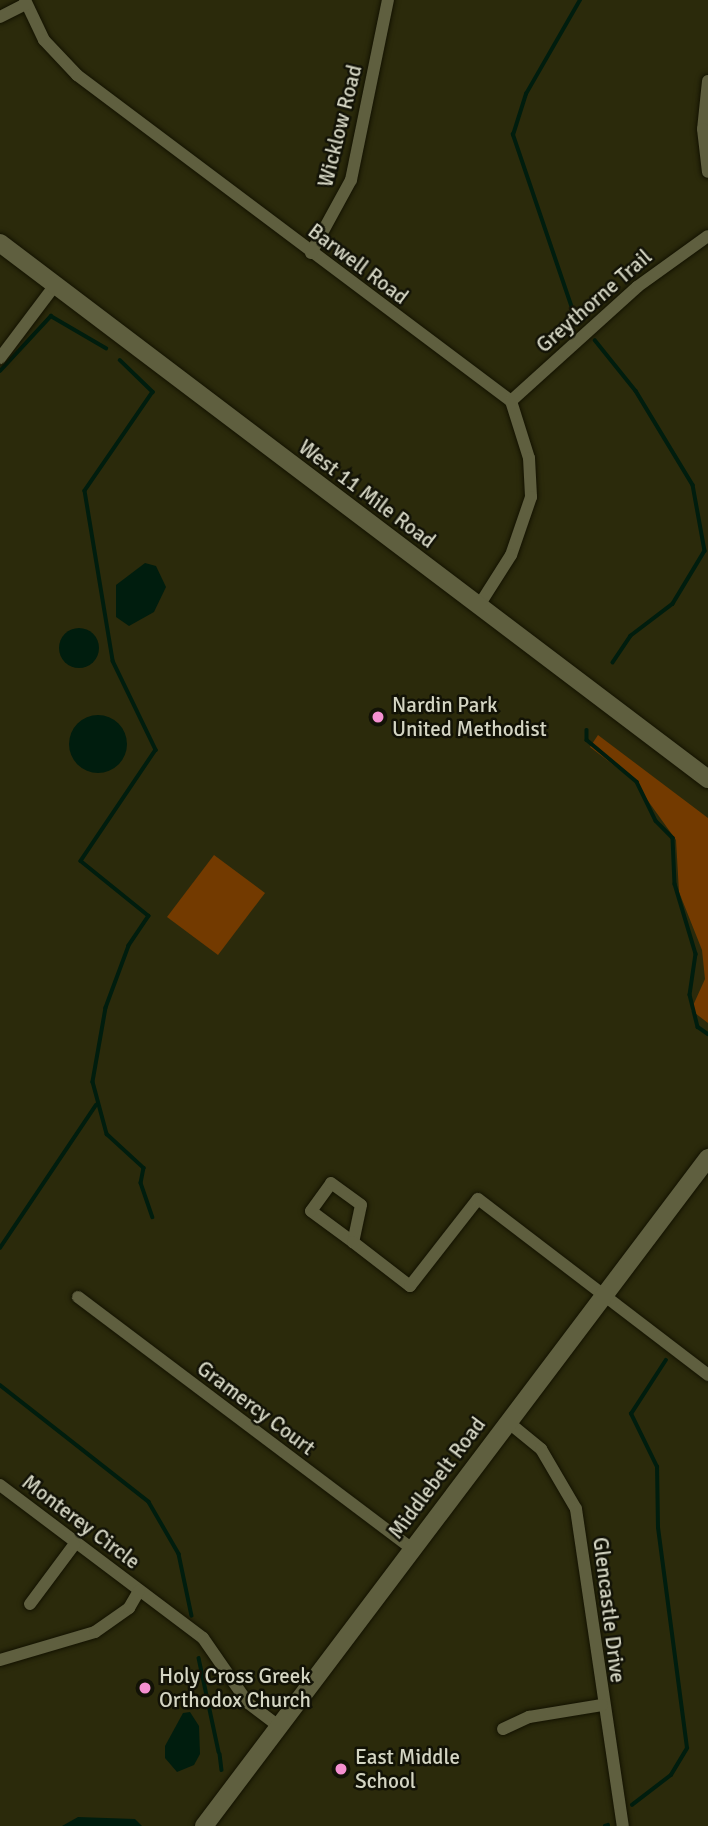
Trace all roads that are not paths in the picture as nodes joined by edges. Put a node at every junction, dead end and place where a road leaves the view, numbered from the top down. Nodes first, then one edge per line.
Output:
1 (388, 0) edge
2 (25, 2) edge
3 (0, 17) edge
4 (708, 81) edge
5 (708, 172) edge
6 (708, 236) edge
7 (0, 243) edge
8 (311, 253) junction
9 (55, 285) junction
10 (0, 358) edge
11 (511, 401) junction
12 (478, 607) junction
13 (708, 779) edge
14 (708, 1158) edge
15 (353, 1242) junction
16 (603, 1295) junction
17 (78, 1297) dead end
18 (708, 1375) edge
19 (508, 1422) junction
20 (0, 1485) edge
21 (74, 1545) junction
22 (412, 1549) junction
23 (139, 1591) junction
24 (30, 1604) dead end
25 (0, 1660) edge
26 (602, 1705) junction
27 (278, 1726) junction
28 (503, 1729) dead end
29 (204, 1826) edge
30 (623, 1826) edge

1 - 8 street, Wicklow Road
2 - 3 street
2 - 8 street, Barwell Road
4 - 5 street
6 - 11 street, Greythorne Trail
7 - 9 street, West 11 Mile Road
8 - 11 street, Barwell Road
9 - 10 street
9 - 12 street, West 11 Mile Road
11 - 12 street
12 - 13 street, West 11 Mile Road
14 - 16 street, Middlebelt Road
15 - 15 street
15 - 16 street
16 - 18 street
16 - 19 street, Middlebelt Road
17 - 22 street, Gramercy Court
19 - 22 street, Middlebelt Road
19 - 26 street, Glencastle Drive
20 - 21 street, Monterey Circle
21 - 23 street, Monterey Circle
21 - 24 street
22 - 27 street, Middlebelt Road
23 - 25 street, Monterey Circle
23 - 27 street, Monterey Circle
26 - 28 street
26 - 30 street, Glencastle Drive
27 - 29 street, Middlebelt Road

